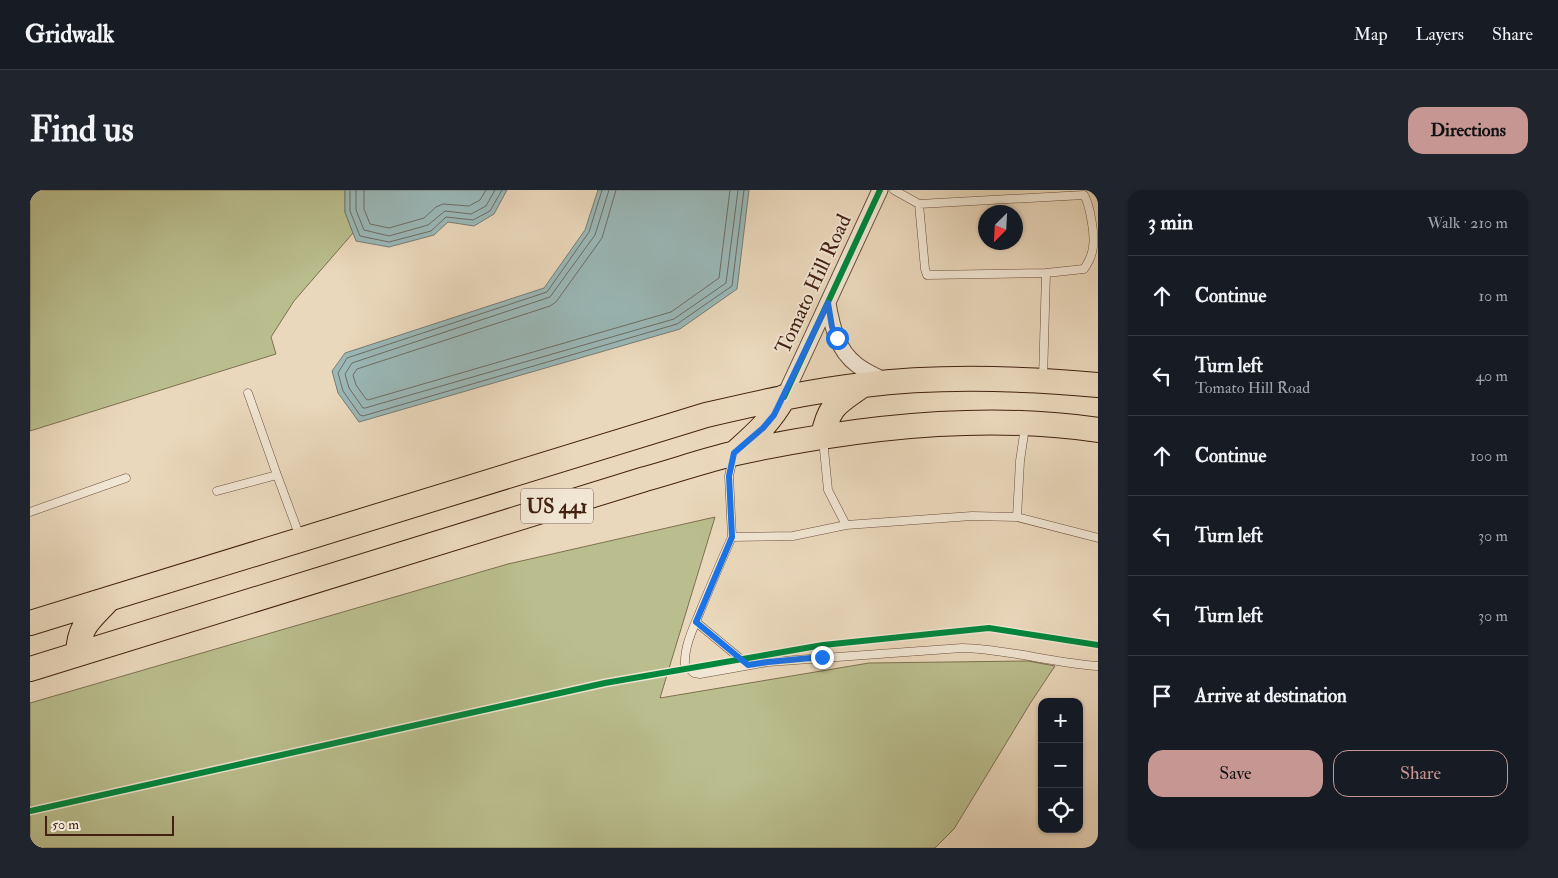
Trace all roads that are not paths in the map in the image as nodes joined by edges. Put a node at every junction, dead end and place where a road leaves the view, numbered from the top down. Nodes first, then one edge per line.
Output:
1 (880, 190) edge
2 (894, 190) edge
3 (919, 204) junction
4 (1046, 273) junction
5 (828, 303) junction
6 (1043, 380) junction
7 (889, 383) junction
8 (863, 385) junction
9 (1098, 385) edge
10 (248, 393) dead end
11 (784, 397) junction
12 (1026, 423) junction
13 (1098, 430) edge
14 (823, 436) junction
15 (734, 453) junction
16 (277, 475) junction
17 (126, 478) dead end
18 (217, 491) dead end
19 (30, 512) edge
20 (1017, 517) junction
21 (846, 525) junction
22 (732, 537) junction
23 (1098, 538) edge
24 (301, 539) junction
25 (110, 598) junction
26 (696, 622) junction
27 (30, 623) edge
28 (78, 654) junction
29 (748, 665) junction
30 (1098, 666) edge
31 (30, 669) edge

1 - 5 street, Tomato Hill Road
2 - 3 lane
3 - 4 lane
3 - 4 lane
4 - 6 lane
5 - 7 street
5 - 11 street, Tomato Hill Road
6 - 7 main road, US 441
6 - 9 main road, US 441
7 - 8 main road, US 441
8 - 11 main road, US 441
8 - 14 main road
10 - 16 lane
11 - 15 main road
11 - 24 main road, US 441
12 - 13 main road, US 441
12 - 14 main road, US 441
12 - 20 lane
14 - 15 main road, US 441
14 - 21 lane
15 - 22 lane
15 - 28 main road, US 441
16 - 18 lane
16 - 24 lane
17 - 19 lane
20 - 21 lane
20 - 23 lane
21 - 22 lane
22 - 26 lane
24 - 25 main road, US 441
25 - 27 main road, US 441
25 - 28 main road
26 - 29 lane
26 - 29 lane
28 - 31 main road, US 441
29 - 30 lane

